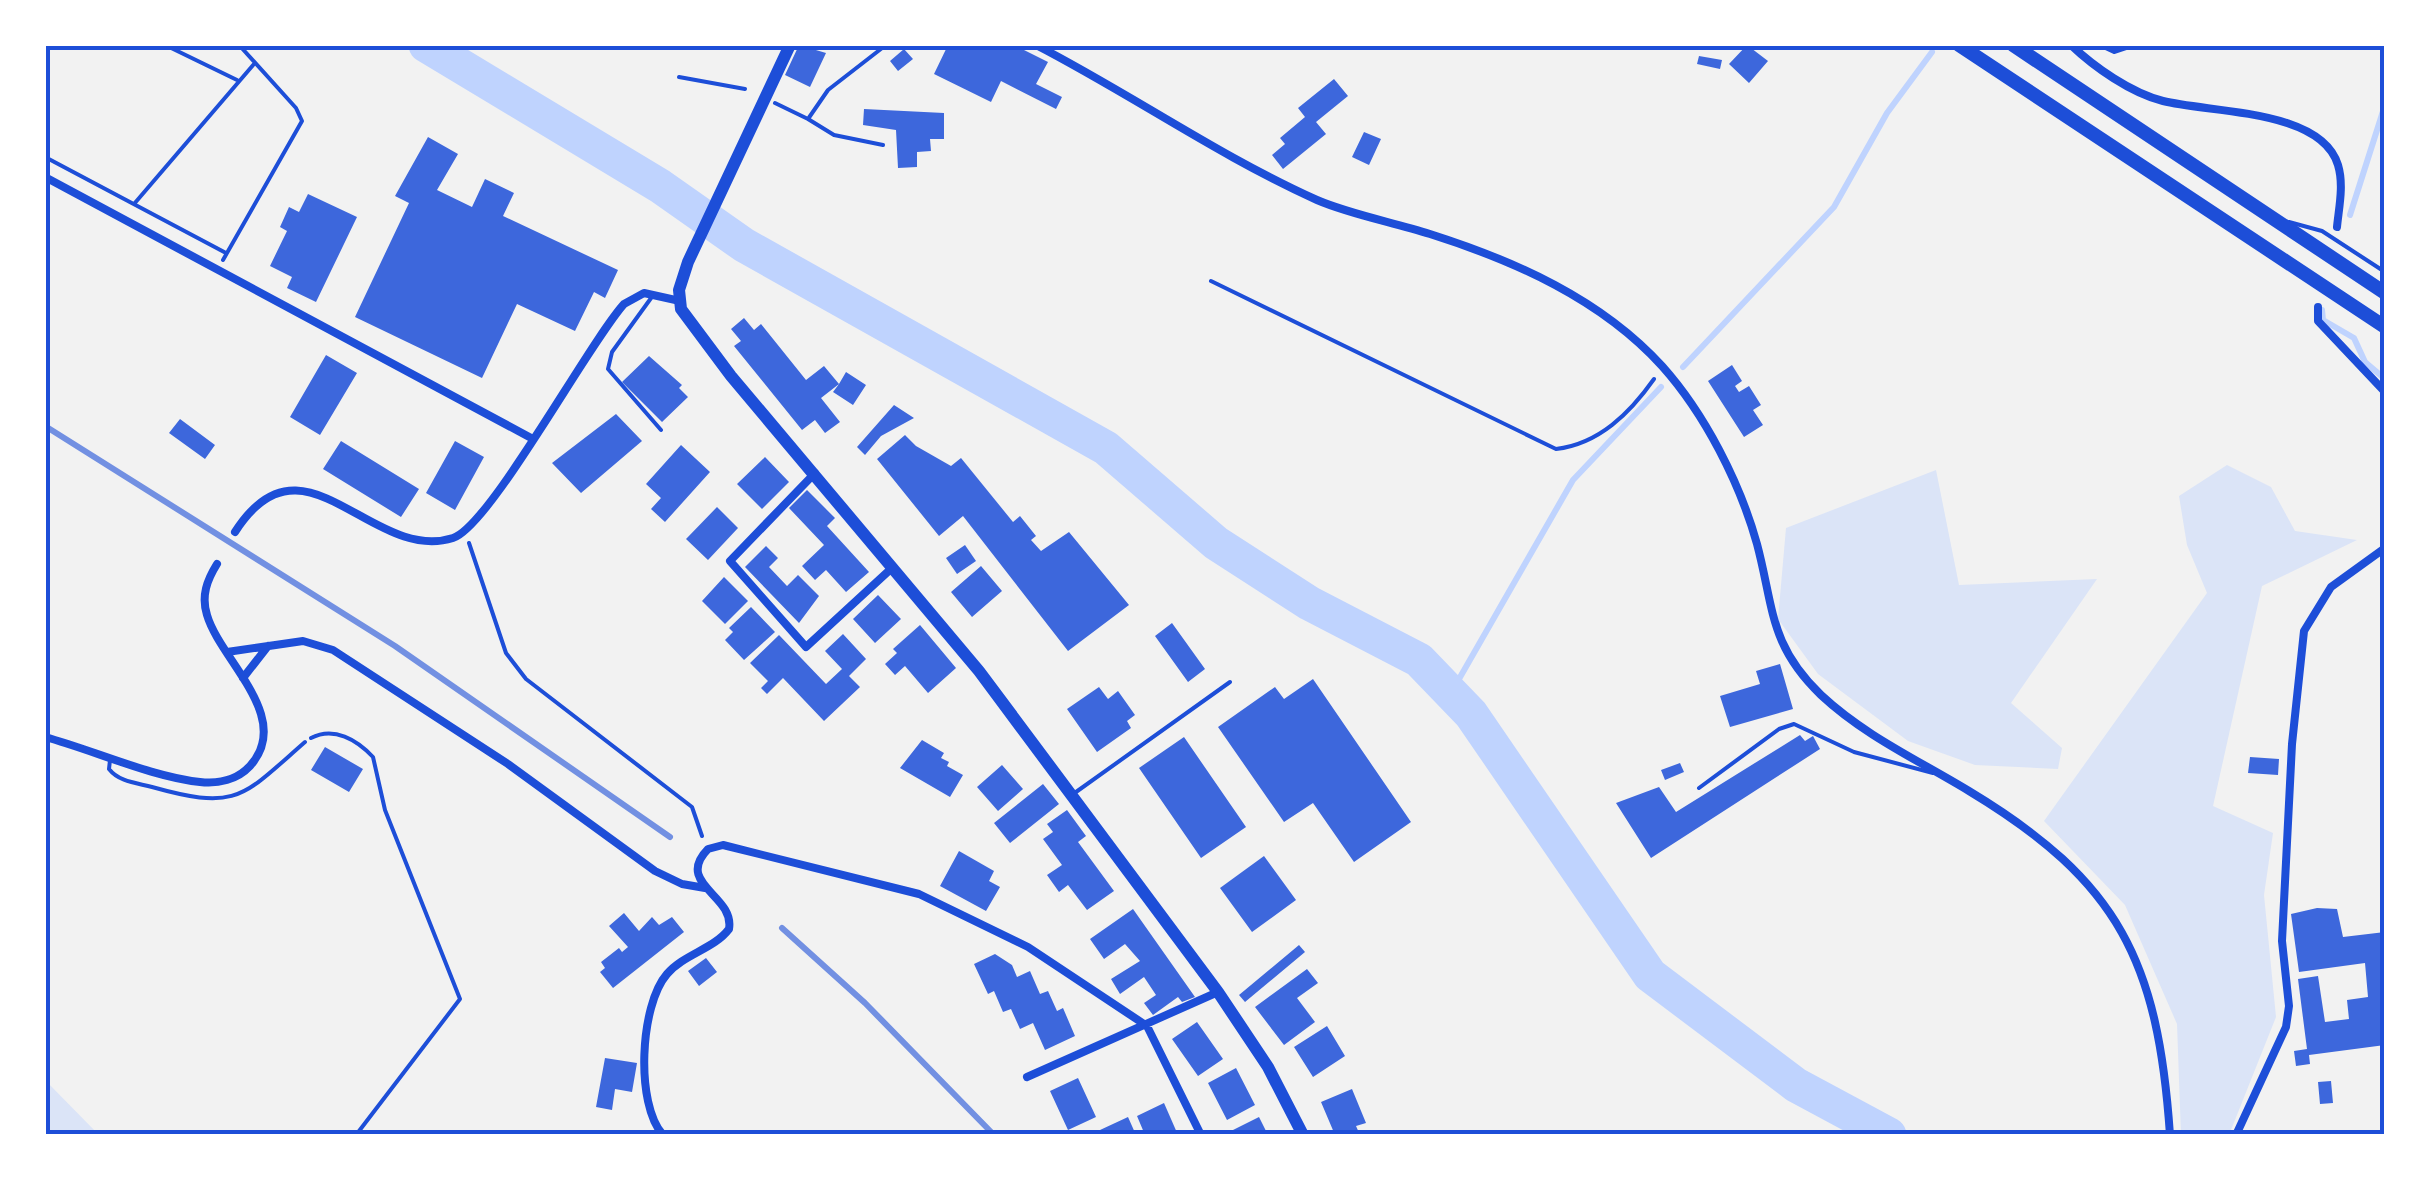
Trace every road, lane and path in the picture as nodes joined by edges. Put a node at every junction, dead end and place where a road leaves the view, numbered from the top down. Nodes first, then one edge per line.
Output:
1 (165, 45) edge
2 (239, 45) edge
3 (790, 45) edge
4 (886, 45) edge
5 (1036, 45) edge
6 (1959, 45) edge
7 (2013, 45) edge
8 (2070, 45) edge
9 (2099, 45) edge
10 (2135, 45) edge
11 (254, 64) junction
12 (679, 77) dead end
13 (238, 81) junction
14 (746, 89) dead end
15 (775, 103) dead end
16 (808, 118) junction
17 (883, 145) dead end
18 (45, 156) edge
19 (45, 177) edge
20 (134, 204) junction
21 (2278, 220) junction
22 (2337, 228) dead end
23 (226, 253) junction
24 (218, 268) junction
25 (2385, 272) edge
26 (1211, 281) dead end
27 (2385, 293) edge
28 (655, 294) junction
29 (680, 302) junction
30 (2318, 306) dead end
31 (2385, 328) edge
32 (1663, 367) junction
33 (2385, 392) edge
34 (661, 430) dead end
35 (533, 439) junction
36 (815, 473) junction
37 (470, 525) junction
38 (235, 532) dead end
39 (2385, 548) edge
40 (216, 564) dead end
41 (894, 566) junction
42 (268, 646) junction
43 (227, 652) junction
44 (243, 678) junction
45 (1230, 682) dead end
46 (45, 737) edge
47 (306, 742) joint
48 (111, 755) junction
49 (1943, 775) junction
50 (1699, 788) dead end
51 (1072, 795) junction
52 (708, 850) junction
53 (705, 888) junction
54 (1218, 992) junction
55 (1147, 1026) junction
56 (1026, 1076) dead end
57 (356, 1135) edge
58 (663, 1135) edge
59 (1201, 1135) edge
60 (1304, 1135) edge
61 (2170, 1135) edge
62 (2236, 1135) edge

1 - 13 path
2 - 11 path
3 - 29 main road
4 - 16 lane
5 - 32 street
6 - 31 highway
7 - 21 highway
8 - 22 street
9 - 10 path
11 - 13 path
11 - 23 path
12 - 14 lane
13 - 20 path
15 - 16 lane
16 - 17 lane
18 - 20 path
19 - 24 street
20 - 23 path
21 - 25 lane
21 - 27 highway
23 - 24 path
24 - 35 street
26 - 32 path
28 - 29 street
28 - 34 lane
28 - 35 street
29 - 36 main road
30 - 33 street
32 - 49 street
35 - 37 street
36 - 41 main road
36 - 41 street
37 - 38 street
37 - 52 path
39 - 62 street
40 - 43 street
41 - 51 main road
42 - 43 street
42 - 44 street
42 - 53 street
43 - 44 street
44 - 48 street
45 - 51 lane
46 - 48 street
47 - 48 lane
47 - 57 path
49 - 50 lane
49 - 61 street
51 - 54 main road
52 - 53 street
52 - 55 street
53 - 58 street
54 - 55 street
54 - 60 main road
55 - 56 street
55 - 59 street

